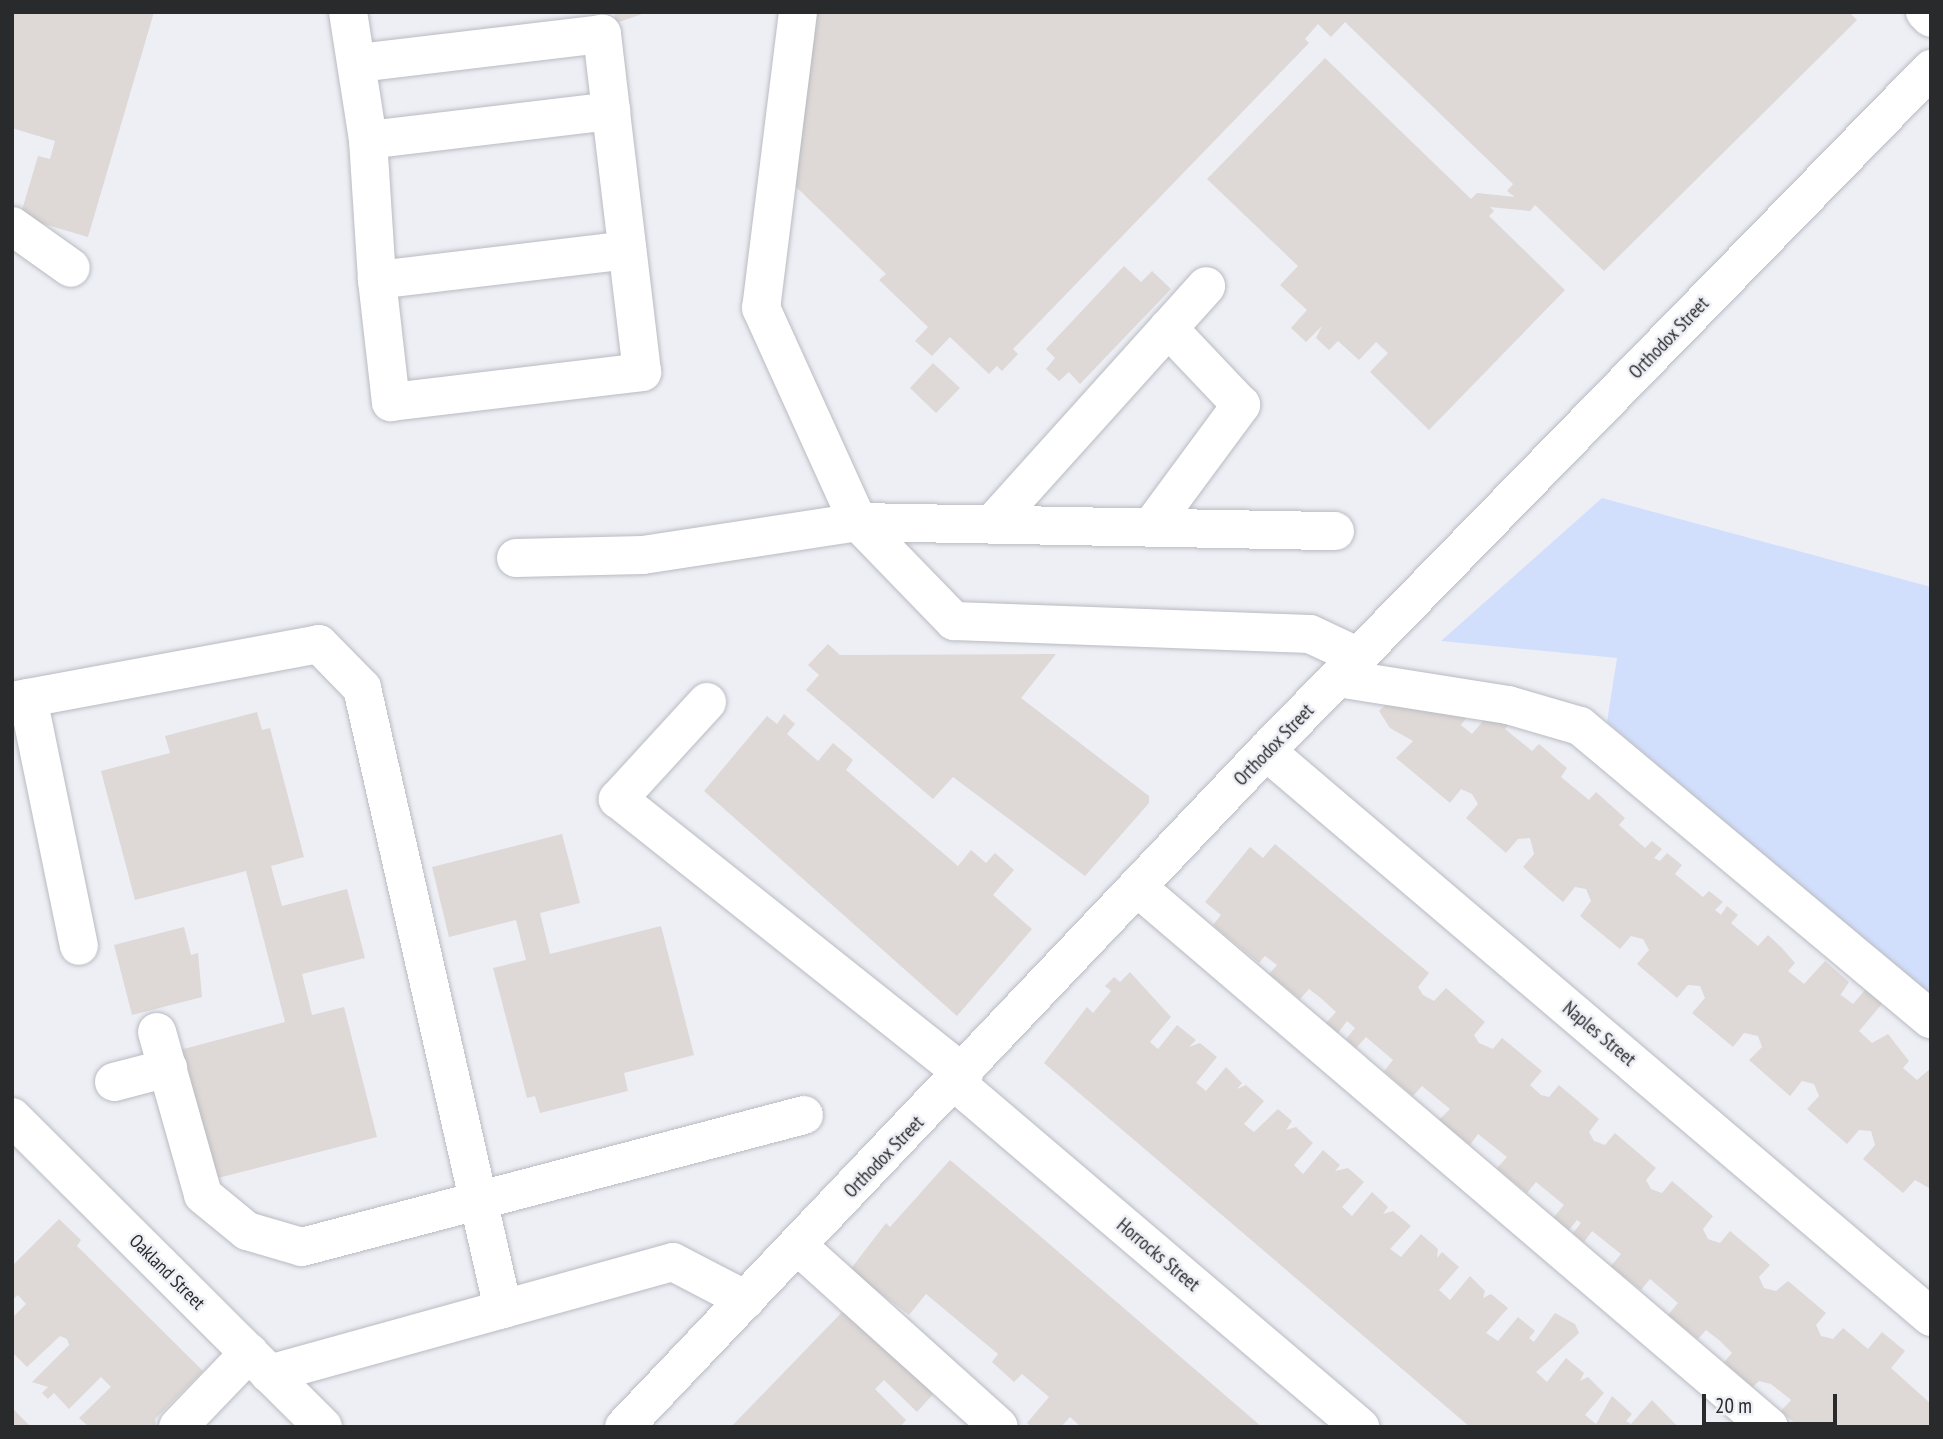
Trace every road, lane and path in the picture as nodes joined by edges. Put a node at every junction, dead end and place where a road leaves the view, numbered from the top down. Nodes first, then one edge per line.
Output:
1 (348, 12) edge
2 (798, 12) edge
3 (1925, 12) edge
4 (1931, 18) edge
5 (360, 63) junction
6 (1931, 69) edge
7 (611, 111) junction
8 (368, 140) junction
9 (12, 226) edge
10 (627, 250) junction
11 (71, 268) dead end
12 (377, 280) junction
13 (1206, 286) dead end
14 (1168, 328) junction
15 (858, 522) junction
16 (992, 524) junction
17 (1151, 527) junction
18 (1335, 531) dead end
19 (516, 558) dead end
20 (1349, 667) junction
21 (20, 700) edge
22 (707, 702) dead end
23 (1266, 751) junction
24 (1138, 888) junction
25 (79, 946) dead end
26 (1931, 1019) edge
27 (157, 1032) dead end
28 (167, 1069) junction
29 (960, 1078) junction
30 (114, 1082) dead end
31 (804, 1115) dead end
32 (12, 1117) edge
33 (479, 1205) junction
34 (798, 1246) junction
35 (746, 1300) junction
36 (503, 1309) junction
37 (1931, 1317) edge
38 (259, 1364) junction
39 (178, 1427) edge
40 (323, 1427) edge
41 (624, 1427) edge
42 (999, 1427) edge
43 (1360, 1427) edge
44 (1769, 1427) edge

1 - 5 street
2 - 15 street
3 - 4 street
5 - 7 street
5 - 8 street
6 - 20 street, Orthodox Street
7 - 8 street
7 - 10 street
8 - 12 street
9 - 11 street
10 - 12 street
10 - 12 street
13 - 14 street
14 - 16 street
14 - 17 street
15 - 16 street
15 - 19 street
15 - 20 street
16 - 17 street
17 - 18 street
20 - 23 street, Orthodox Street
20 - 26 street
21 - 25 street
21 - 33 street
22 - 29 street, Horrocks Street
23 - 24 street, Orthodox Street
23 - 37 street, Naples Street
24 - 29 street, Orthodox Street
24 - 44 street
27 - 28 street
28 - 30 street
28 - 33 street
29 - 34 street, Orthodox Street
29 - 43 street, Horrocks Street
31 - 33 street
32 - 38 street, Oakland Street
33 - 36 street
34 - 35 street, Orthodox Street
34 - 42 street
35 - 36 street
35 - 41 street, Orthodox Street
36 - 38 street
38 - 39 street
38 - 40 street, Oakland Street

